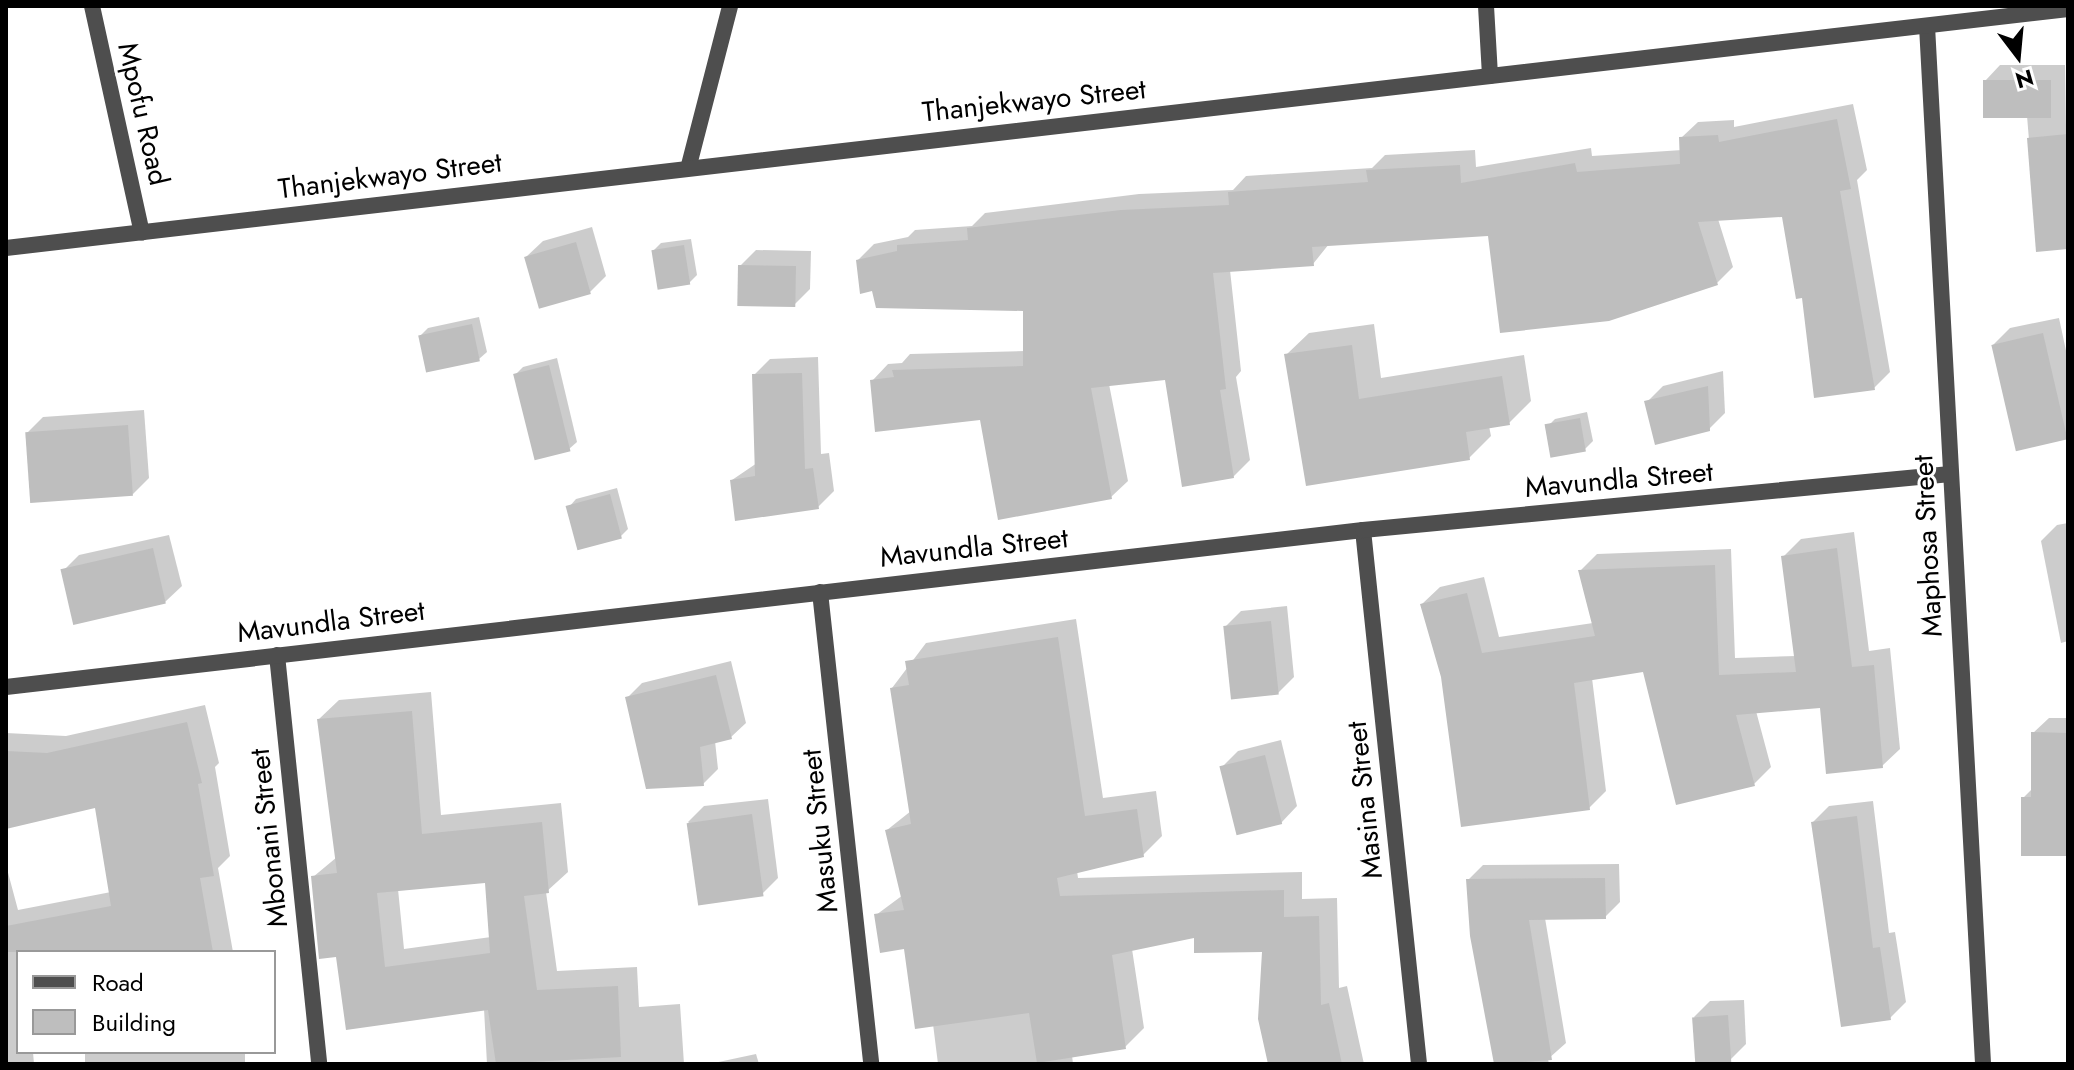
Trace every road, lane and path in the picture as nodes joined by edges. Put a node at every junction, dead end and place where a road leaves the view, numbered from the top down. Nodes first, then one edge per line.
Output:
1 (92, 6) edge
2 (730, 6) edge
3 (1486, 6) edge
4 (2068, 9) edge
5 (1927, 26) junction
6 (1490, 76) junction
7 (689, 165) junction
8 (142, 233) junction
9 (6, 248) edge
10 (1950, 474) junction
11 (1363, 530) junction
12 (820, 592) junction
13 (277, 655) junction
14 (6, 687) edge
15 (319, 1064) edge
16 (871, 1064) edge
17 (1419, 1064) edge
18 (1983, 1064) edge

1 - 8 street, Mpofu Road
2 - 7 street
3 - 6 street
4 - 5 street, Thanjekwayo Street
5 - 6 street, Thanjekwayo Street
5 - 10 street, Maphosa Street
6 - 7 street, Thanjekwayo Street
7 - 8 street, Thanjekwayo Street
8 - 9 street, Thanjekwayo Street
10 - 11 street, Mavundla Street
10 - 18 street, Maphosa Street
11 - 12 street, Mavundla Street
11 - 17 street, Masina Street
12 - 13 street, Mavundla Street
12 - 16 street, Masuku Street
13 - 14 street, Mavundla Street
13 - 15 street, Mbonani Street

